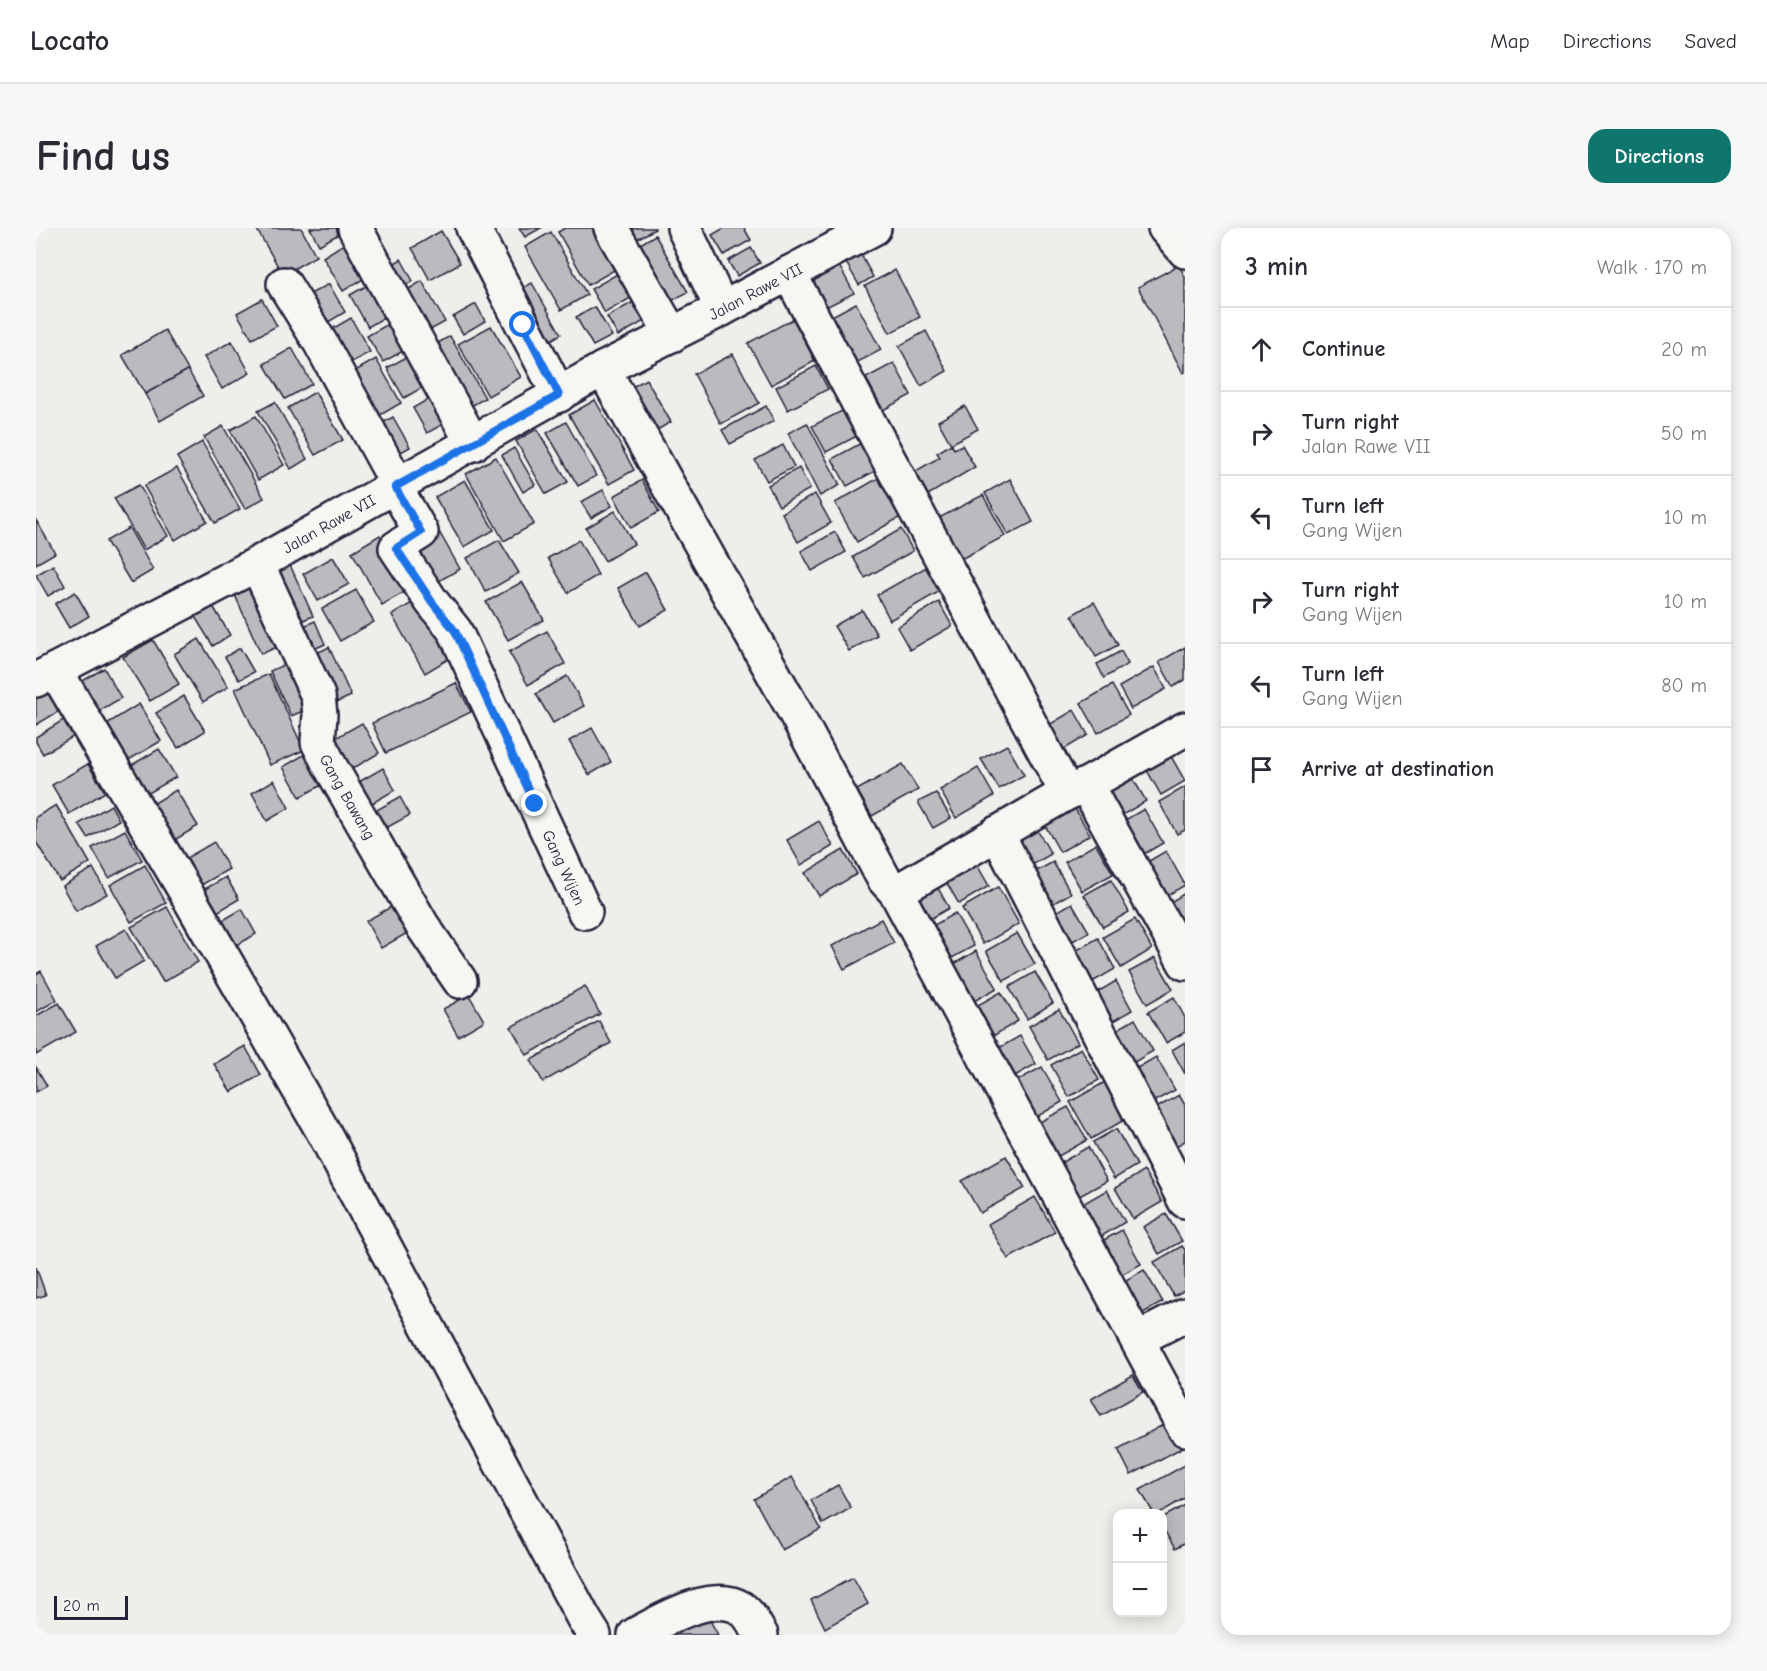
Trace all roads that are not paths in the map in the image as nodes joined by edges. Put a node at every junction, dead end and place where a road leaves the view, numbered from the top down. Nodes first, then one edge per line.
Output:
1 (355, 228) edge
2 (473, 228) edge
3 (611, 228) edge
4 (684, 228) edge
5 (1165, 228) edge
6 (855, 232) edge
7 (1185, 251) edge
8 (789, 273) junction
9 (284, 284) dead end
10 (722, 309) junction
11 (672, 335) junction
12 (603, 369) junction
13 (559, 395) junction
14 (473, 444) junction
15 (396, 486) junction
16 (257, 564) junction
17 (46, 675) edge
18 (1184, 731) edge
19 (1077, 789) junction
20 (997, 834) junction
21 (896, 892) junction
22 (585, 912) dead end
23 (1185, 963) edge
24 (460, 981) dead end
25 (1185, 1202) edge
26 (1185, 1315) edge
27 (1138, 1339) junction
28 (1185, 1429) edge
29 (594, 1635) edge
30 (634, 1635) edge
31 (761, 1635) edge

1 - 14 street
2 - 13 street
3 - 11 street
4 - 10 street
5 - 7 street
6 - 8 street, Jalan Rawe VII
8 - 10 street, Jalan Rawe VII
8 - 19 street
9 - 15 street
10 - 11 street, Jalan Rawe VII
11 - 12 street, Jalan Rawe VII
12 - 13 street, Jalan Rawe VII
12 - 21 street
13 - 14 street, Jalan Rawe VII
14 - 15 street, Jalan Rawe VII
15 - 16 street, Jalan Rawe VII
15 - 22 street, Gang Wijen
16 - 17 street, Jalan Rawe VII
16 - 24 street, Gang Bawang
17 - 29 street
18 - 19 street
19 - 20 street
19 - 23 street
20 - 21 street
20 - 25 street
21 - 27 street
26 - 27 street
27 - 28 street
30 - 31 street

